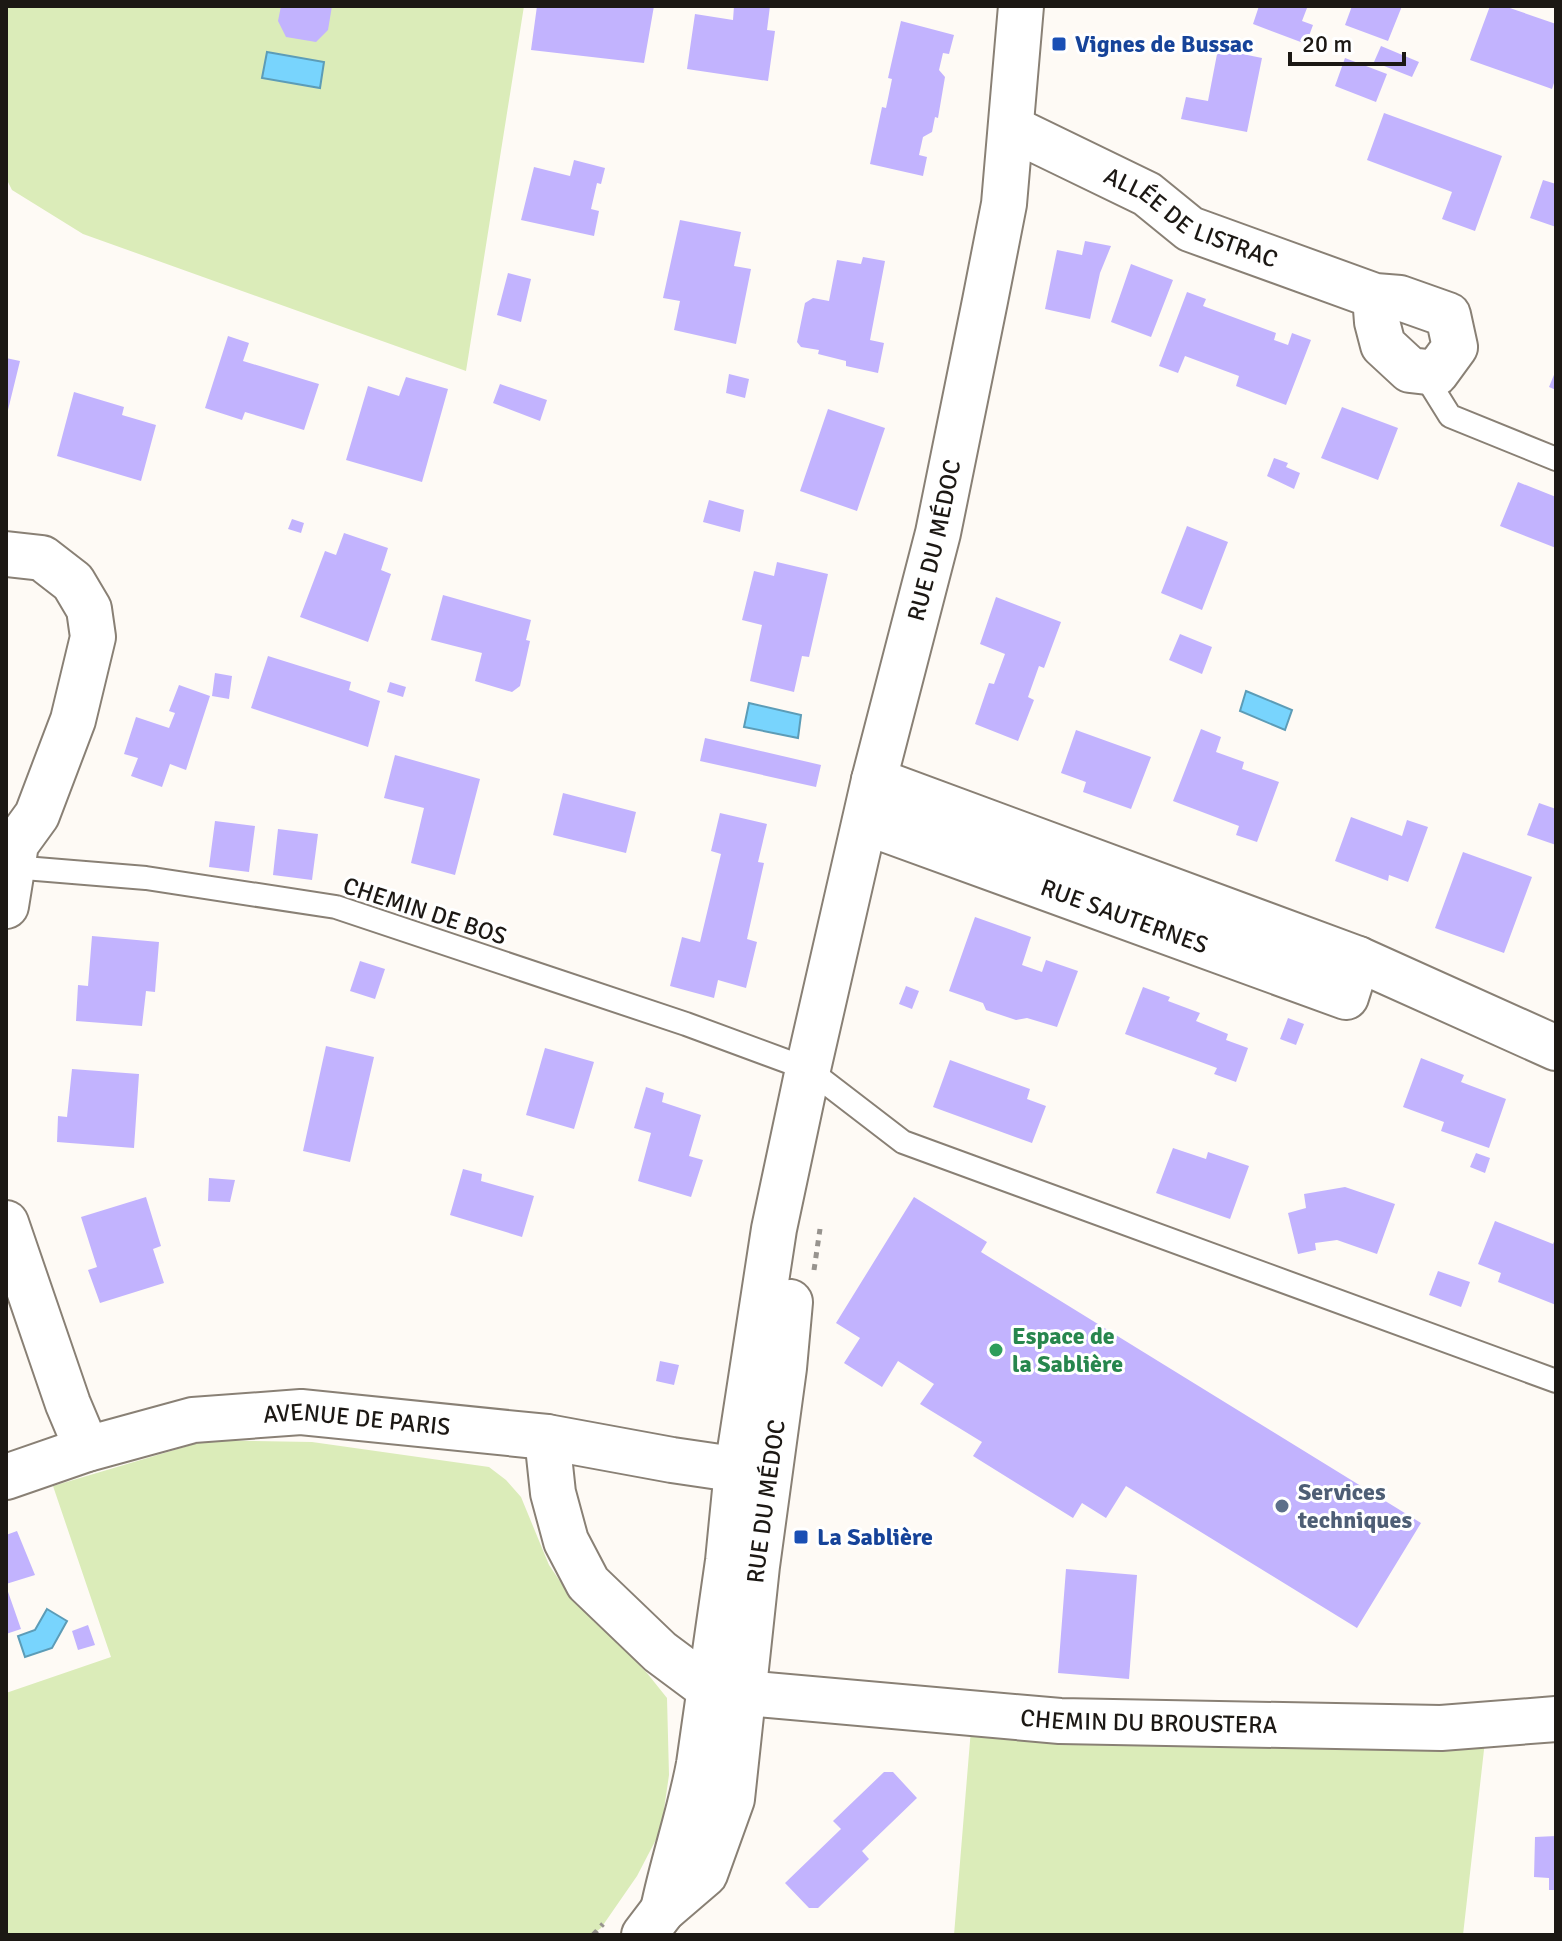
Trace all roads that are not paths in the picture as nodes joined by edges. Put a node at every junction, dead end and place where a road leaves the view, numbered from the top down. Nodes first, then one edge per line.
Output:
1 (1021, 6) edge
2 (1011, 128) junction
3 (1375, 296) junction
4 (1422, 371) junction
5 (1556, 459) edge
6 (6, 554) edge
7 (874, 780) junction
8 (865, 822) junction
9 (10, 860) edge
10 (1358, 959) junction
11 (1556, 1048) edge
12 (808, 1069) junction
13 (6, 1223) edge
14 (1556, 1381) edge
15 (547, 1437) junction
16 (87, 1449) junction
17 (740, 1470) junction
18 (6, 1477) edge
19 (728, 1691) junction
20 (1556, 1719) edge
21 (661, 1927) edge

1 - 2 street, RUE DU MÉDOC
2 - 3 street, ALLÉE DE LISTRAC
2 - 7 street, RUE DU MÉDOC
3 - 4 street
3 - 4 street, ALLÉE DE LISTRAC
4 - 5 lane
6 - 9 street
7 - 8 street, RUE DU MÉDOC
7 - 10 street, RUE SAUTERNES
8 - 10 street, RUE SAUTERNES
8 - 12 street, RUE DU MÉDOC
9 - 12 lane, CHEMIN DE BOS
10 - 11 street, RUE SAUTERNES
12 - 14 lane, CHEMIN DE BOS
12 - 17 street, RUE DU MÉDOC
13 - 16 street
15 - 16 street, AVENUE DE PARIS
15 - 17 street, AVENUE DE PARIS
15 - 19 street
16 - 18 street, AVENUE DE PARIS
17 - 19 street, RUE DU MÉDOC
19 - 20 street, CHEMIN DU BROUSTERA
19 - 21 street, RUE DU MÉDOC

